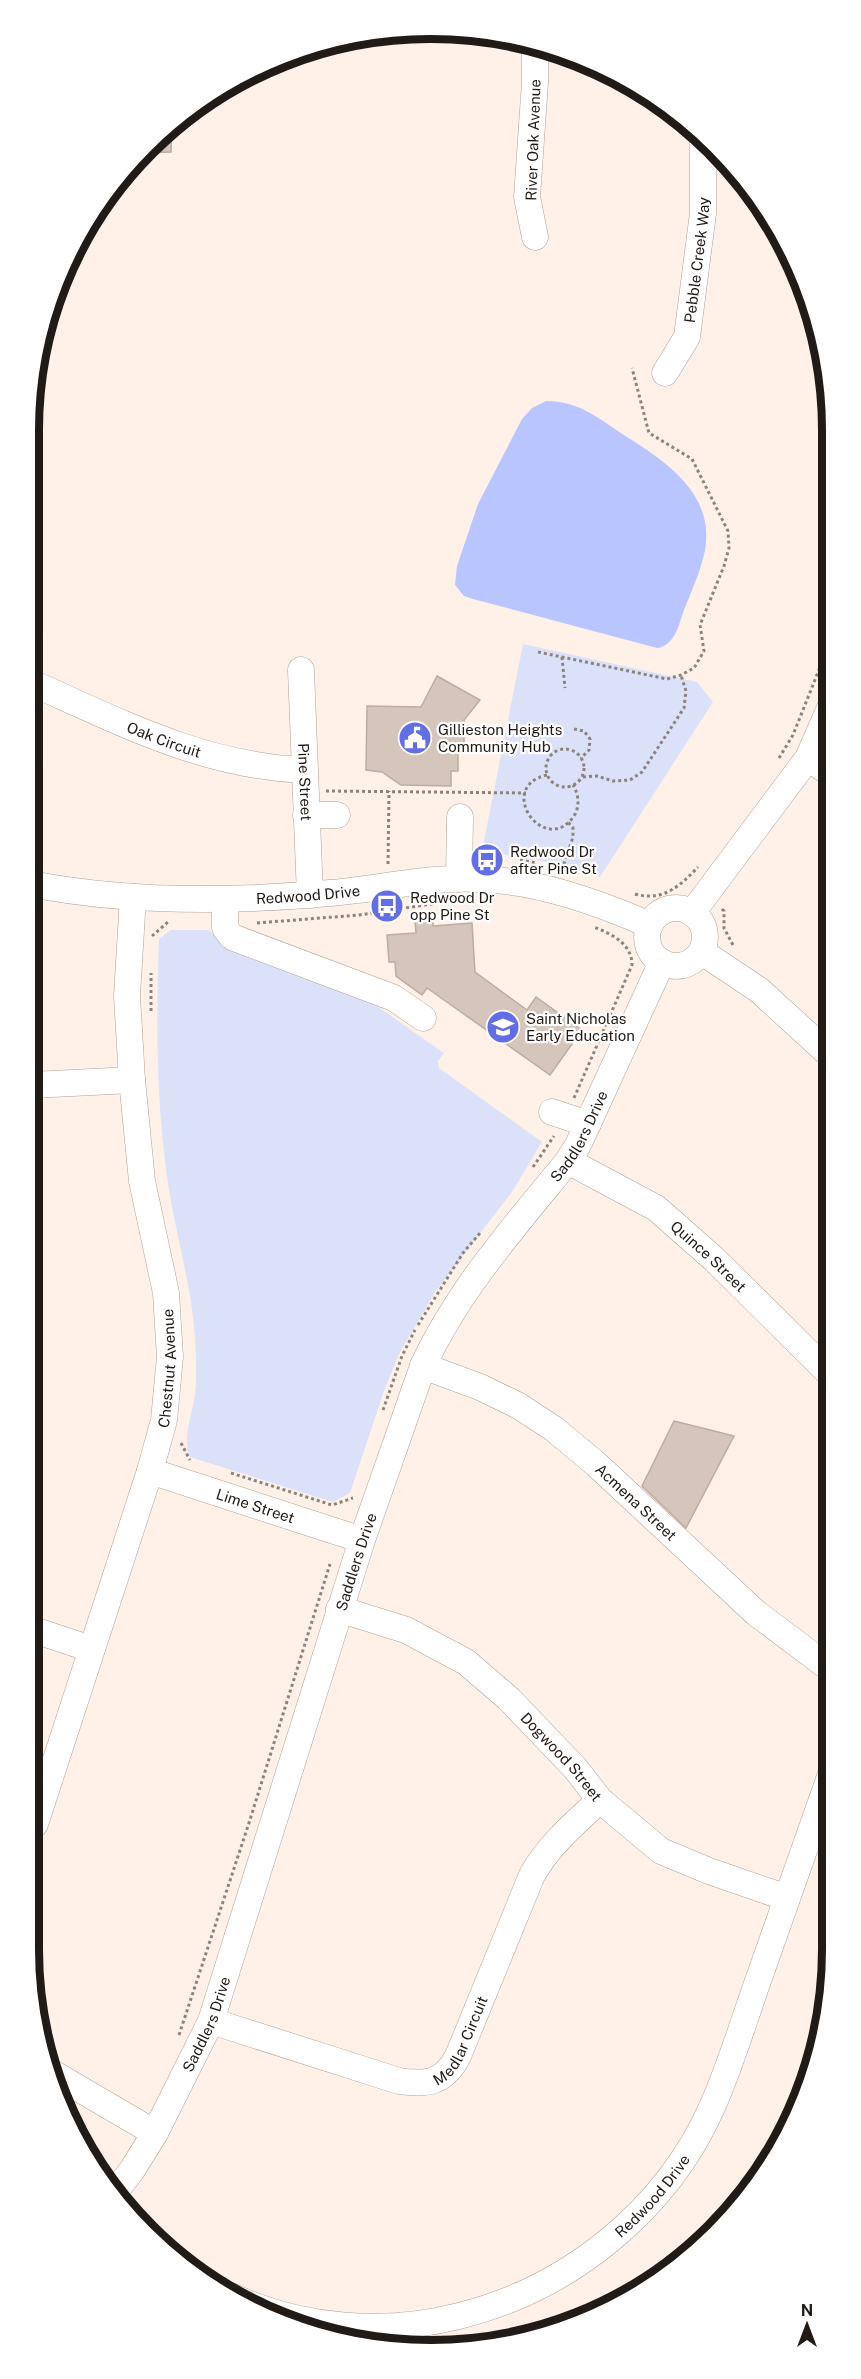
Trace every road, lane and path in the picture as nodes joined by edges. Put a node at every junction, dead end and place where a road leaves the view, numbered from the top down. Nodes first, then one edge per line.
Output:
1 (535, 53) edge
2 (703, 150) edge
3 (535, 237) dead end
4 (632, 368) dead end
5 (665, 373) dead end
6 (538, 652) dead end
7 (562, 657) junction
8 (822, 662) edge
9 (301, 670) dead end
10 (681, 675) junction
11 (39, 686) edge
12 (565, 688) dead end
13 (822, 726) edge
14 (574, 729) dead end
15 (581, 758) junction
16 (808, 758) junction
17 (776, 765) dead end
18 (822, 768) edge
19 (304, 770) junction
20 (547, 775) junction
21 (583, 777) junction
22 (573, 786) junction
23 (322, 791) dead end
24 (389, 791) junction
25 (525, 793) junction
26 (306, 815) junction
27 (337, 815) dead end
28 (460, 817) dead end
29 (568, 822) junction
30 (388, 864) dead end
31 (700, 865) dead end
32 (561, 871) dead end
33 (459, 879) junction
34 (39, 885) edge
35 (310, 895) junction
36 (641, 896) dead end
37 (133, 897) junction
38 (225, 900) junction
39 (444, 902) dead end
40 (692, 913) junction
41 (343, 916) dead end
42 (650, 925) junction
43 (590, 926) dead end
44 (161, 927) dead end
45 (623, 944) dead end
46 (152, 947) dead end
47 (702, 952) junction
48 (662, 962) junction
49 (152, 969) dead end
50 (151, 1013) dead end
51 (423, 1018) dead end
52 (822, 1048) edge
53 (132, 1080) junction
54 (39, 1085) edge
55 (552, 1112) dead end
56 (588, 1124) junction
57 (568, 1161) junction
58 (423, 1366) junction
59 (822, 1366) edge
60 (183, 1433) dead end
61 (199, 1463) dead end
62 (221, 1470) dead end
63 (150, 1471) junction
64 (353, 1498) dead end
65 (362, 1540) junction
66 (331, 1563) dead end
67 (339, 1610) junction
68 (39, 1632) edge
69 (91, 1649) junction
70 (822, 1663) edge
71 (822, 1799) edge
72 (600, 1800) junction
73 (39, 1812) edge
74 (786, 1898) junction
75 (211, 2021) junction
76 (177, 2041) dead end
77 (61, 2078) edge
78 (155, 2133) junction
79 (119, 2186) edge
80 (309, 2320) edge
81 (397, 2337) edge

1 - 3 street, River Oak Avenue
2 - 5 street, Pebble Creek Way
4 - 10 path
6 - 7 path
7 - 10 path
7 - 12 path
8 - 17 path
9 - 19 street, Pine Street
10 - 21 path
11 - 19 street, Oak Circuit
13 - 16 street
14 - 15 path
15 - 20 path
15 - 21 path
16 - 18 street
16 - 40 street
19 - 26 street, Pine Street
20 - 22 path
20 - 25 path
21 - 22 path
22 - 29 path
23 - 24 path
24 - 25 path
24 - 30 path
25 - 29 path
26 - 27 street
26 - 35 street, Pine Street
28 - 33 street
29 - 32 path
31 - 36 path
33 - 35 street, Redwood Drive
33 - 42 street, Redwood Drive
34 - 37 street, Redwood Drive
35 - 38 street, Redwood Drive
37 - 38 street, Redwood Drive
37 - 53 street, Chestnut Avenue
38 - 51 street
39 - 41 path
40 - 42 street
40 - 47 street
42 - 48 street
43 - 45 path
44 - 46 path
47 - 48 street
47 - 52 street
48 - 56 street, Saddlers Drive
49 - 50 path
53 - 54 street
53 - 63 street, Chestnut Avenue
55 - 56 street
56 - 57 street, Saddlers Drive
57 - 58 street, Saddlers Drive
57 - 59 street, Quince Street
58 - 65 street, Saddlers Drive
58 - 70 street, Acmena Street
60 - 61 path
62 - 64 path
63 - 65 street, Lime Street
63 - 69 street, Chestnut Avenue
65 - 67 street, Saddlers Drive
66 - 76 path
67 - 72 street, Dogwood Street
67 - 75 street, Saddlers Drive
68 - 69 street
69 - 73 street, Chestnut Avenue
71 - 74 street, Redwood Drive
72 - 74 street, Dogwood Street
72 - 75 street, Medlar Circuit
74 - 81 street, Redwood Drive
75 - 78 street, Saddlers Drive
77 - 78 street
78 - 79 street, Saddlers Drive
80 - 81 street, Redwood Drive

